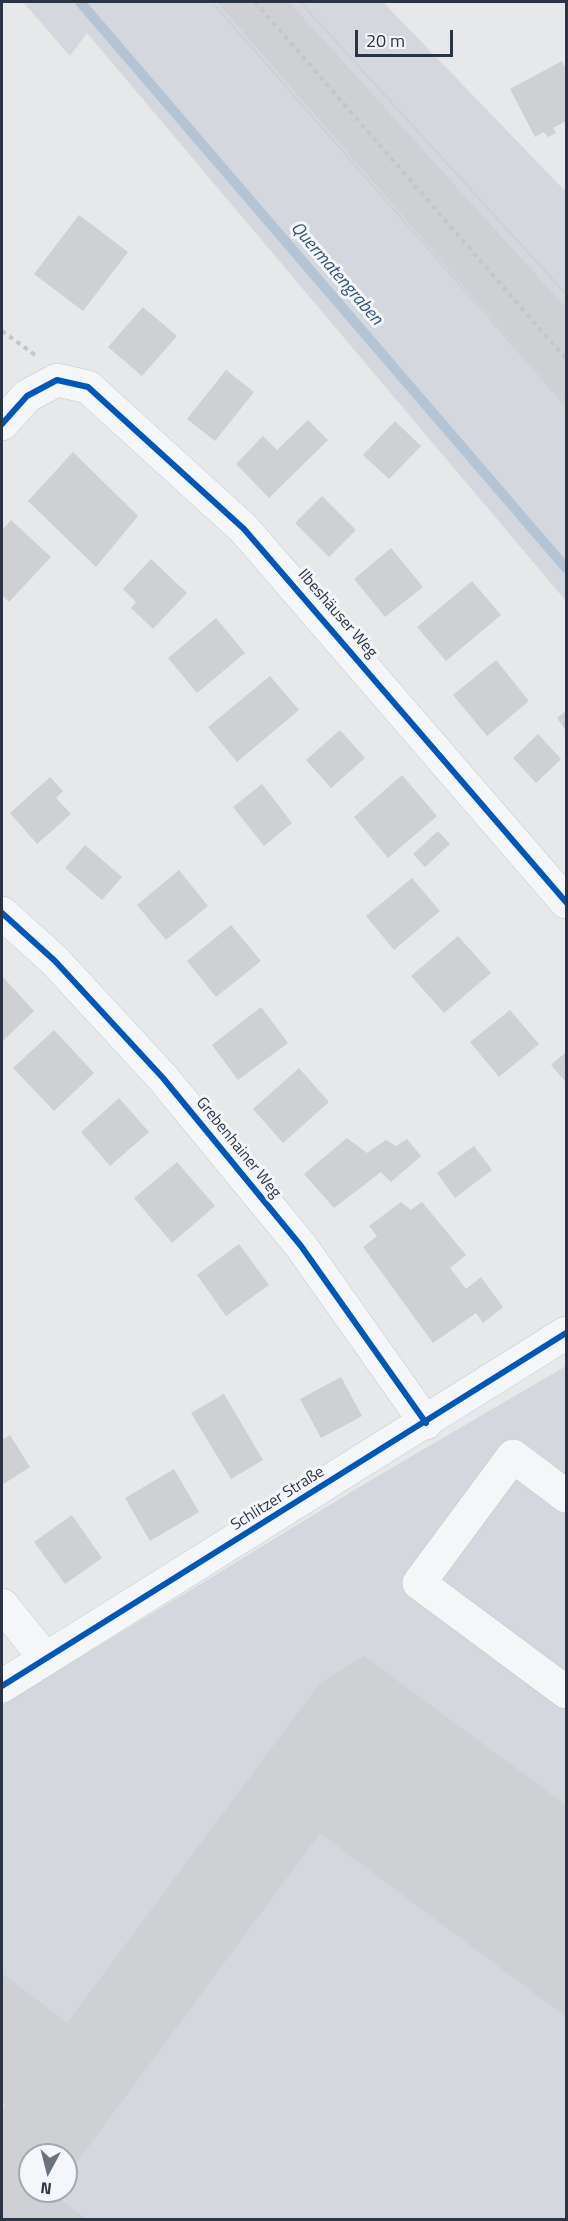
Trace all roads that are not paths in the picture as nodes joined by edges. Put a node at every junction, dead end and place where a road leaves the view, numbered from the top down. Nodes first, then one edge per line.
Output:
1 (2, 424) edge
2 (567, 902) edge
3 (2, 913) edge
4 (567, 1333) edge
5 (426, 1423) junction
6 (567, 1496) edge
7 (2, 1605) edge
8 (45, 1658) junction
9 (2, 1686) edge
10 (567, 1692) edge

1 - 2 street, Ilbeshäuser Weg
3 - 5 street, Grebenhainer Weg
4 - 5 street, Schlitzer Straße
5 - 8 street, Schlitzer Straße
6 - 10 street
7 - 8 street
8 - 9 street, Schlitzer Straße

